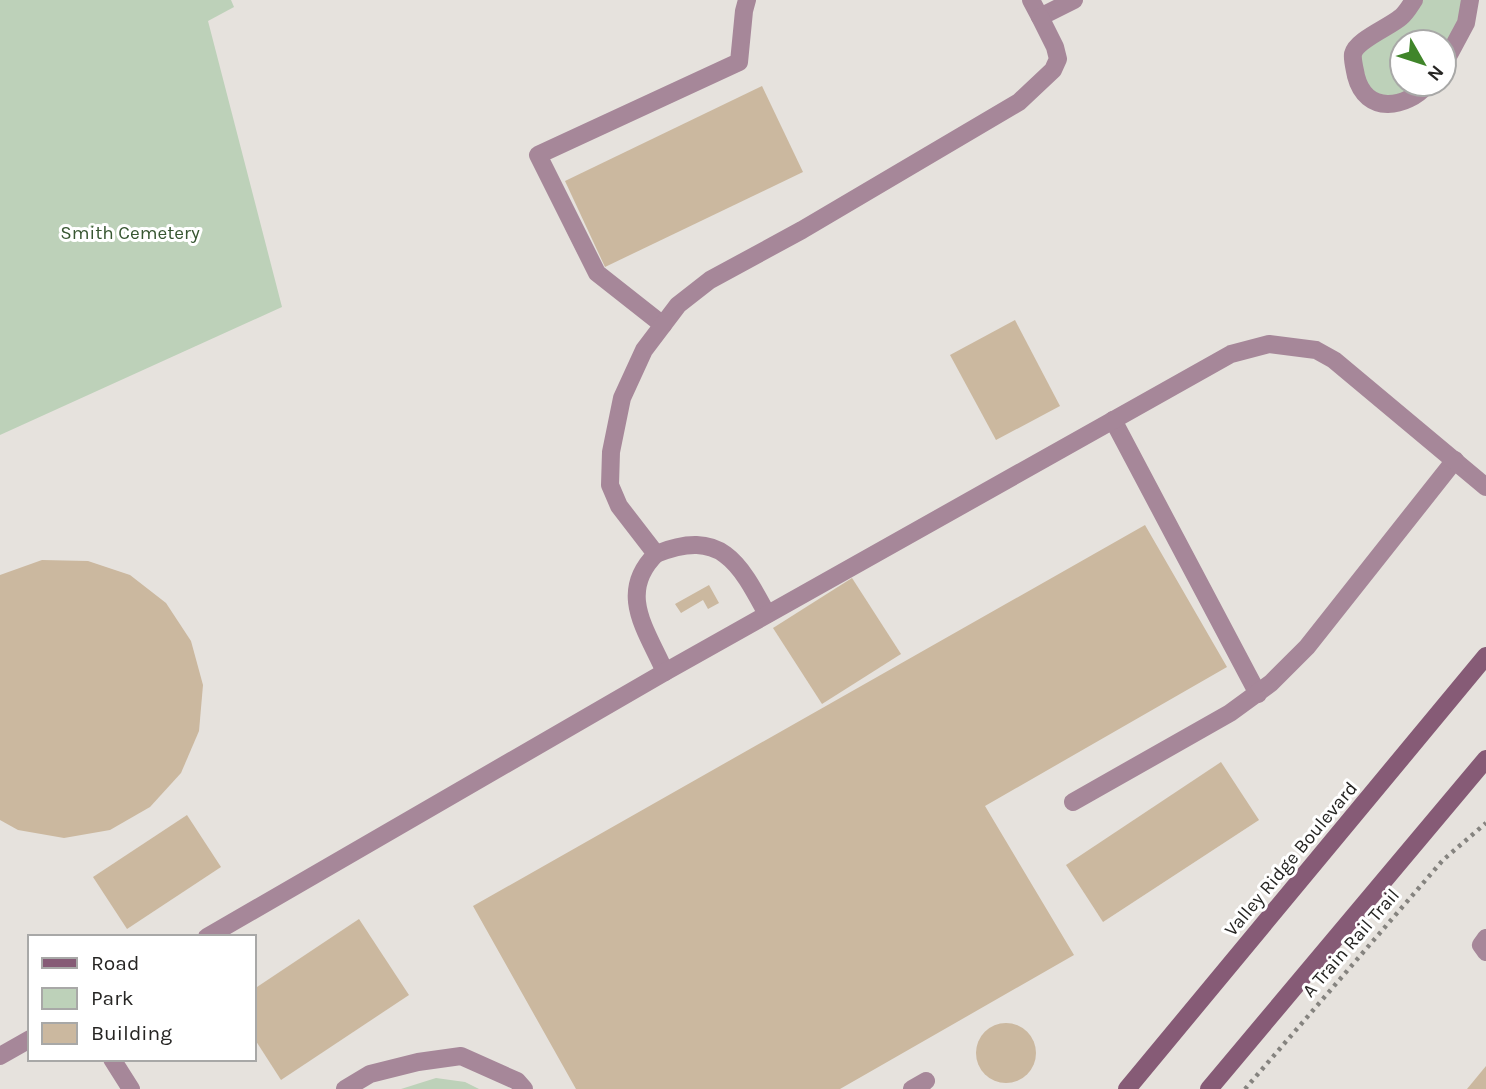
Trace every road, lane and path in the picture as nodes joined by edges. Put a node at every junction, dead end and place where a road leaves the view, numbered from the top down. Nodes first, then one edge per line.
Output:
1 (747, 0) edge
2 (1031, 0) edge
3 (1074, 0) edge
4 (1414, 0) edge
5 (1470, 0) edge
6 (1040, 17) junction
7 (1458, 39) edge
8 (1410, 98) edge
9 (663, 325) junction
10 (1112, 420) junction
11 (1455, 460) junction
12 (1486, 487) edge
13 (656, 554) junction
14 (767, 614) junction
15 (1486, 656) edge
16 (665, 672) junction
17 (1258, 694) junction
18 (1486, 759) edge
19 (1073, 802) dead end
20 (1486, 823) edge
21 (210, 935) edge
22 (1486, 938) edge
23 (1486, 952) edge
24 (28, 1040) edge
25 (0, 1056) edge
26 (114, 1061) edge
27 (131, 1089) edge
28 (345, 1089) edge
29 (524, 1089) edge
30 (1127, 1089) edge
31 (1209, 1089) edge
32 (1245, 1089) edge

1 - 9 lane
2 - 6 lane
3 - 6 lane
4 - 8 lane
5 - 7 lane
6 - 9 lane
9 - 13 lane
10 - 11 lane
10 - 14 lane
10 - 17 lane
11 - 12 lane
11 - 17 lane
13 - 14 lane
13 - 16 lane
14 - 16 lane
15 - 30 main road, Valley Ridge Boulevard
16 - 21 lane
17 - 19 lane
18 - 31 main road
20 - 32 path, A Train Rail Trail
22 - 23 lane
24 - 25 lane
26 - 27 lane
28 - 29 lane

